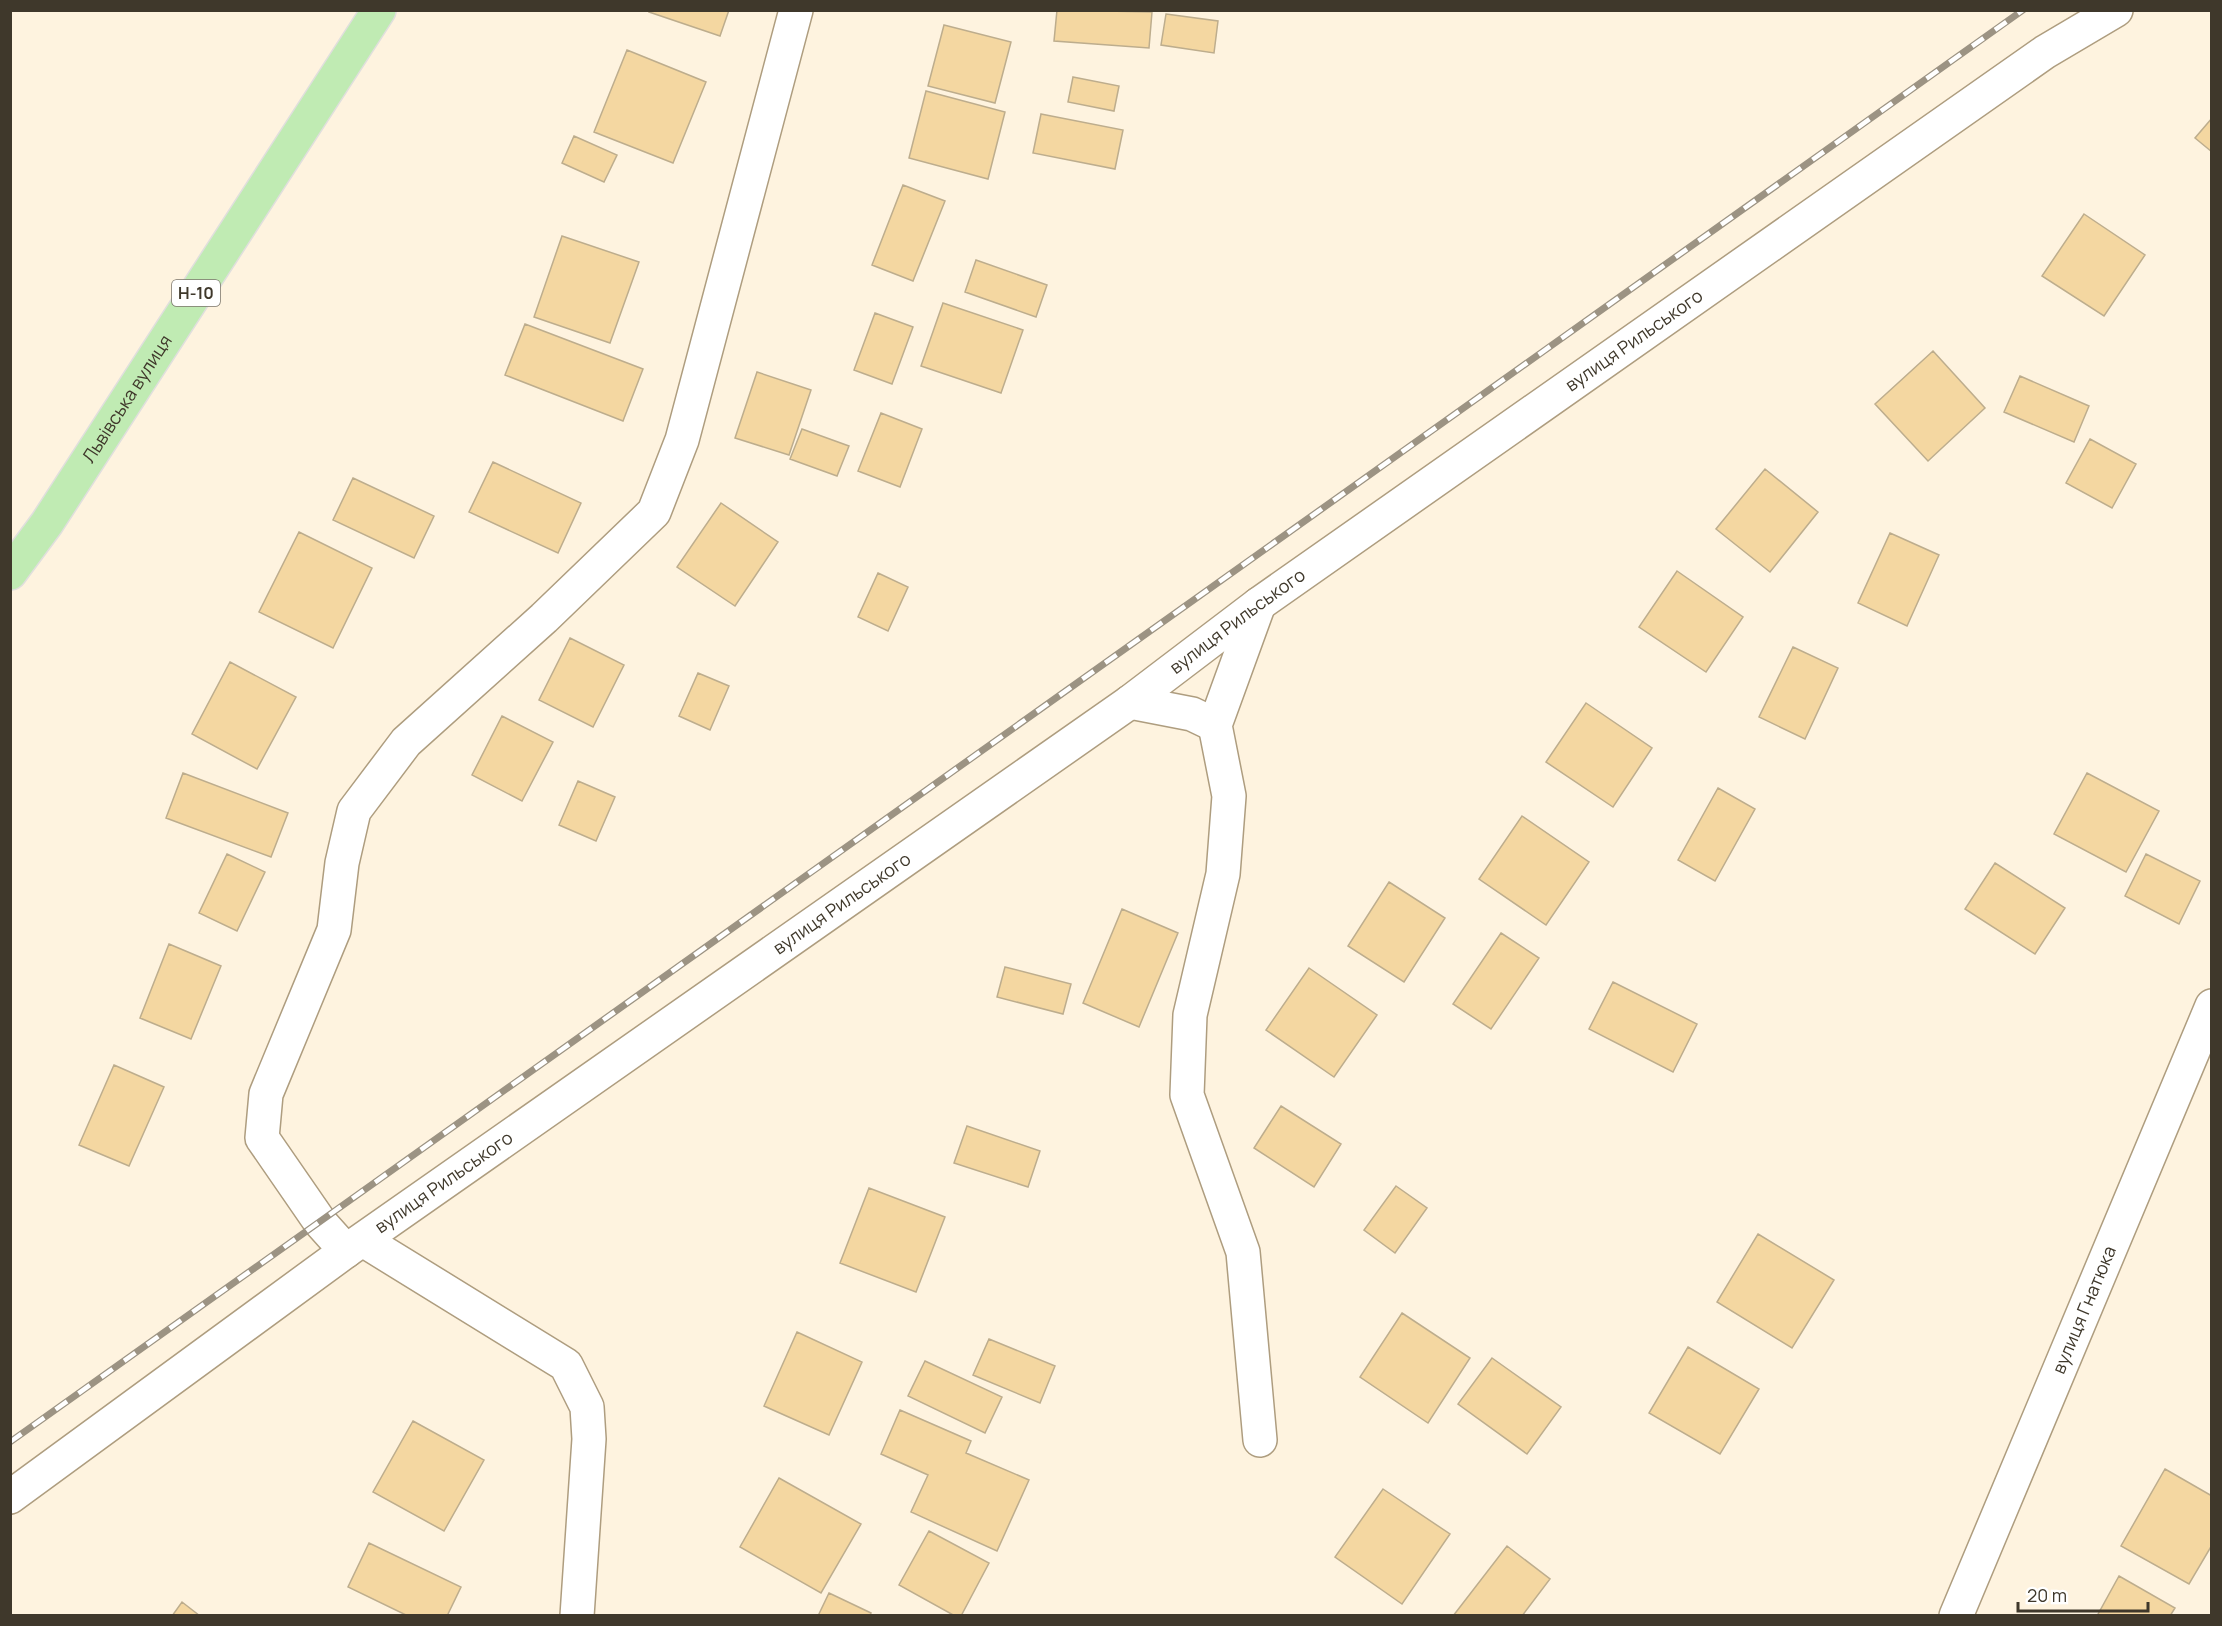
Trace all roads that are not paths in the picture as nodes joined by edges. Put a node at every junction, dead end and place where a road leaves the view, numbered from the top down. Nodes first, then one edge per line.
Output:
1 (379, 10) edge
2 (796, 10) edge
3 (2116, 10) edge
4 (10, 573) edge
5 (1259, 604) junction
6 (1130, 702) junction
7 (1215, 725) junction
8 (2211, 1006) edge
9 (354, 1246) junction
10 (1260, 1440) dead end
11 (10, 1497) edge
12 (577, 1616) edge
13 (1956, 1616) edge

1 - 4 main road, Львівська вулиця / Н-10
2 - 9 street
3 - 5 street, вулиця Рильського
5 - 6 street, вулиця Рильського
5 - 7 street
6 - 7 street
6 - 9 street, вулиця Рильського
7 - 10 street
8 - 13 street, вулиця Гнатюка
9 - 11 street, вулиця Рильського
9 - 12 street, вулиця Рильського

